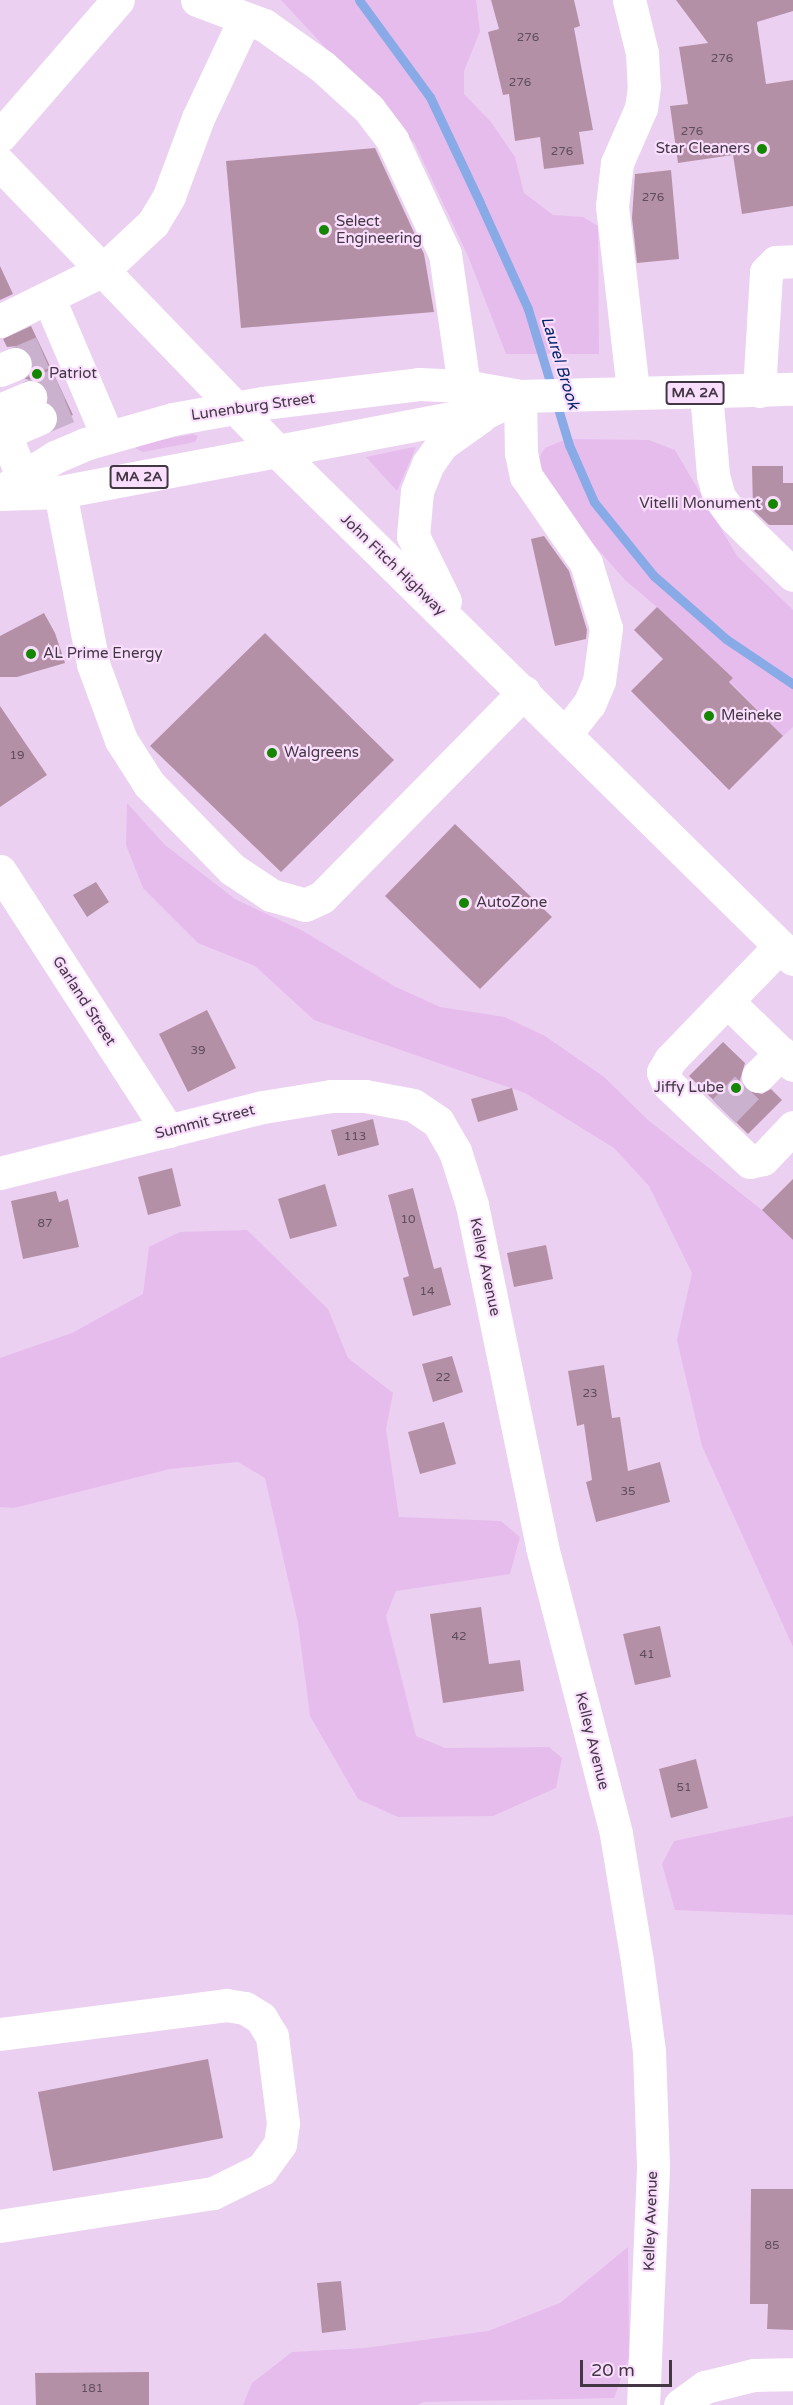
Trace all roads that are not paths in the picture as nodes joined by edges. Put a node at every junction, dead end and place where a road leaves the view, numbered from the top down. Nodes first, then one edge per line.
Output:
1 (118, 0) edge
2 (197, 0) edge
3 (629, 0) edge
4 (245, 18) junction
5 (0, 136) edge
6 (0, 164) edge
7 (793, 261) edge
8 (103, 270) junction
9 (49, 299) junction
10 (0, 321) edge
11 (31, 357) edge
12 (464, 386) junction
13 (793, 389) edge
14 (759, 391) junction
15 (633, 392) junction
16 (706, 393) junction
17 (61, 396) junction
18 (520, 396) junction
19 (236, 407) junction
20 (488, 411) junction
21 (2, 422) edge
22 (108, 437) junction
23 (277, 452) junction
24 (22, 490) edge
25 (793, 574) edge
26 (462, 631) junction
27 (524, 692) junction
28 (566, 733) junction
29 (0, 871) edge
30 (787, 952) edge
31 (727, 1001) junction
32 (787, 1059) edge
33 (758, 1076) tunnel mouth
34 (413, 1105) joint
35 (793, 1127) edge
36 (168, 1131) junction
37 (0, 1173) edge
38 (0, 2034) edge
39 (0, 2226) edge
40 (793, 2374) edge
41 (643, 2405) edge
42 (680, 2405) edge

1 - 5 main road
2 - 4 main road
3 - 15 main road
4 - 8 main road
4 - 12 main road
6 - 8 main road, John Fitch Highway
7 - 14 main road
8 - 9 main road
8 - 19 main road, John Fitch Highway
9 - 10 main road
9 - 11 main road
11 - 17 main road
12 - 18 main road, Lunenburg Street / MA 2A
12 - 19 main road, Lunenburg Street / MA 2A
13 - 14 main road, Lunenburg Street / MA 2A
14 - 16 main road, Lunenburg Street / MA 2A
15 - 16 main road, Lunenburg Street / MA 2A
15 - 18 main road, Lunenburg Street / MA 2A
16 - 25 main road
17 - 21 main road
17 - 22 main road
18 - 20 main road, Lunenburg Street / MA 2A
18 - 28 main road
19 - 22 main road, Lunenburg Street / MA 2A
19 - 23 main road, John Fitch Highway
20 - 23 main road, Lunenburg Street / MA 2A
20 - 26 main road
21 - 24 main road
22 - 24 main road, Lunenburg Street / MA 2A
23 - 24 main road, Lunenburg Street / MA 2A
23 - 26 main road, John Fitch Highway
24 - 27 main road
26 - 27 main road, John Fitch Highway
27 - 28 main road, John Fitch Highway
28 - 30 main road, John Fitch Highway
29 - 36 main road, Garland Street
30 - 31 main road
31 - 32 main road
31 - 35 main road
32 - 33 main road
34 - 36 main road, Summit Street
34 - 41 main road, Kelley Avenue
36 - 37 main road, Summit Street
38 - 39 main road
40 - 42 main road

